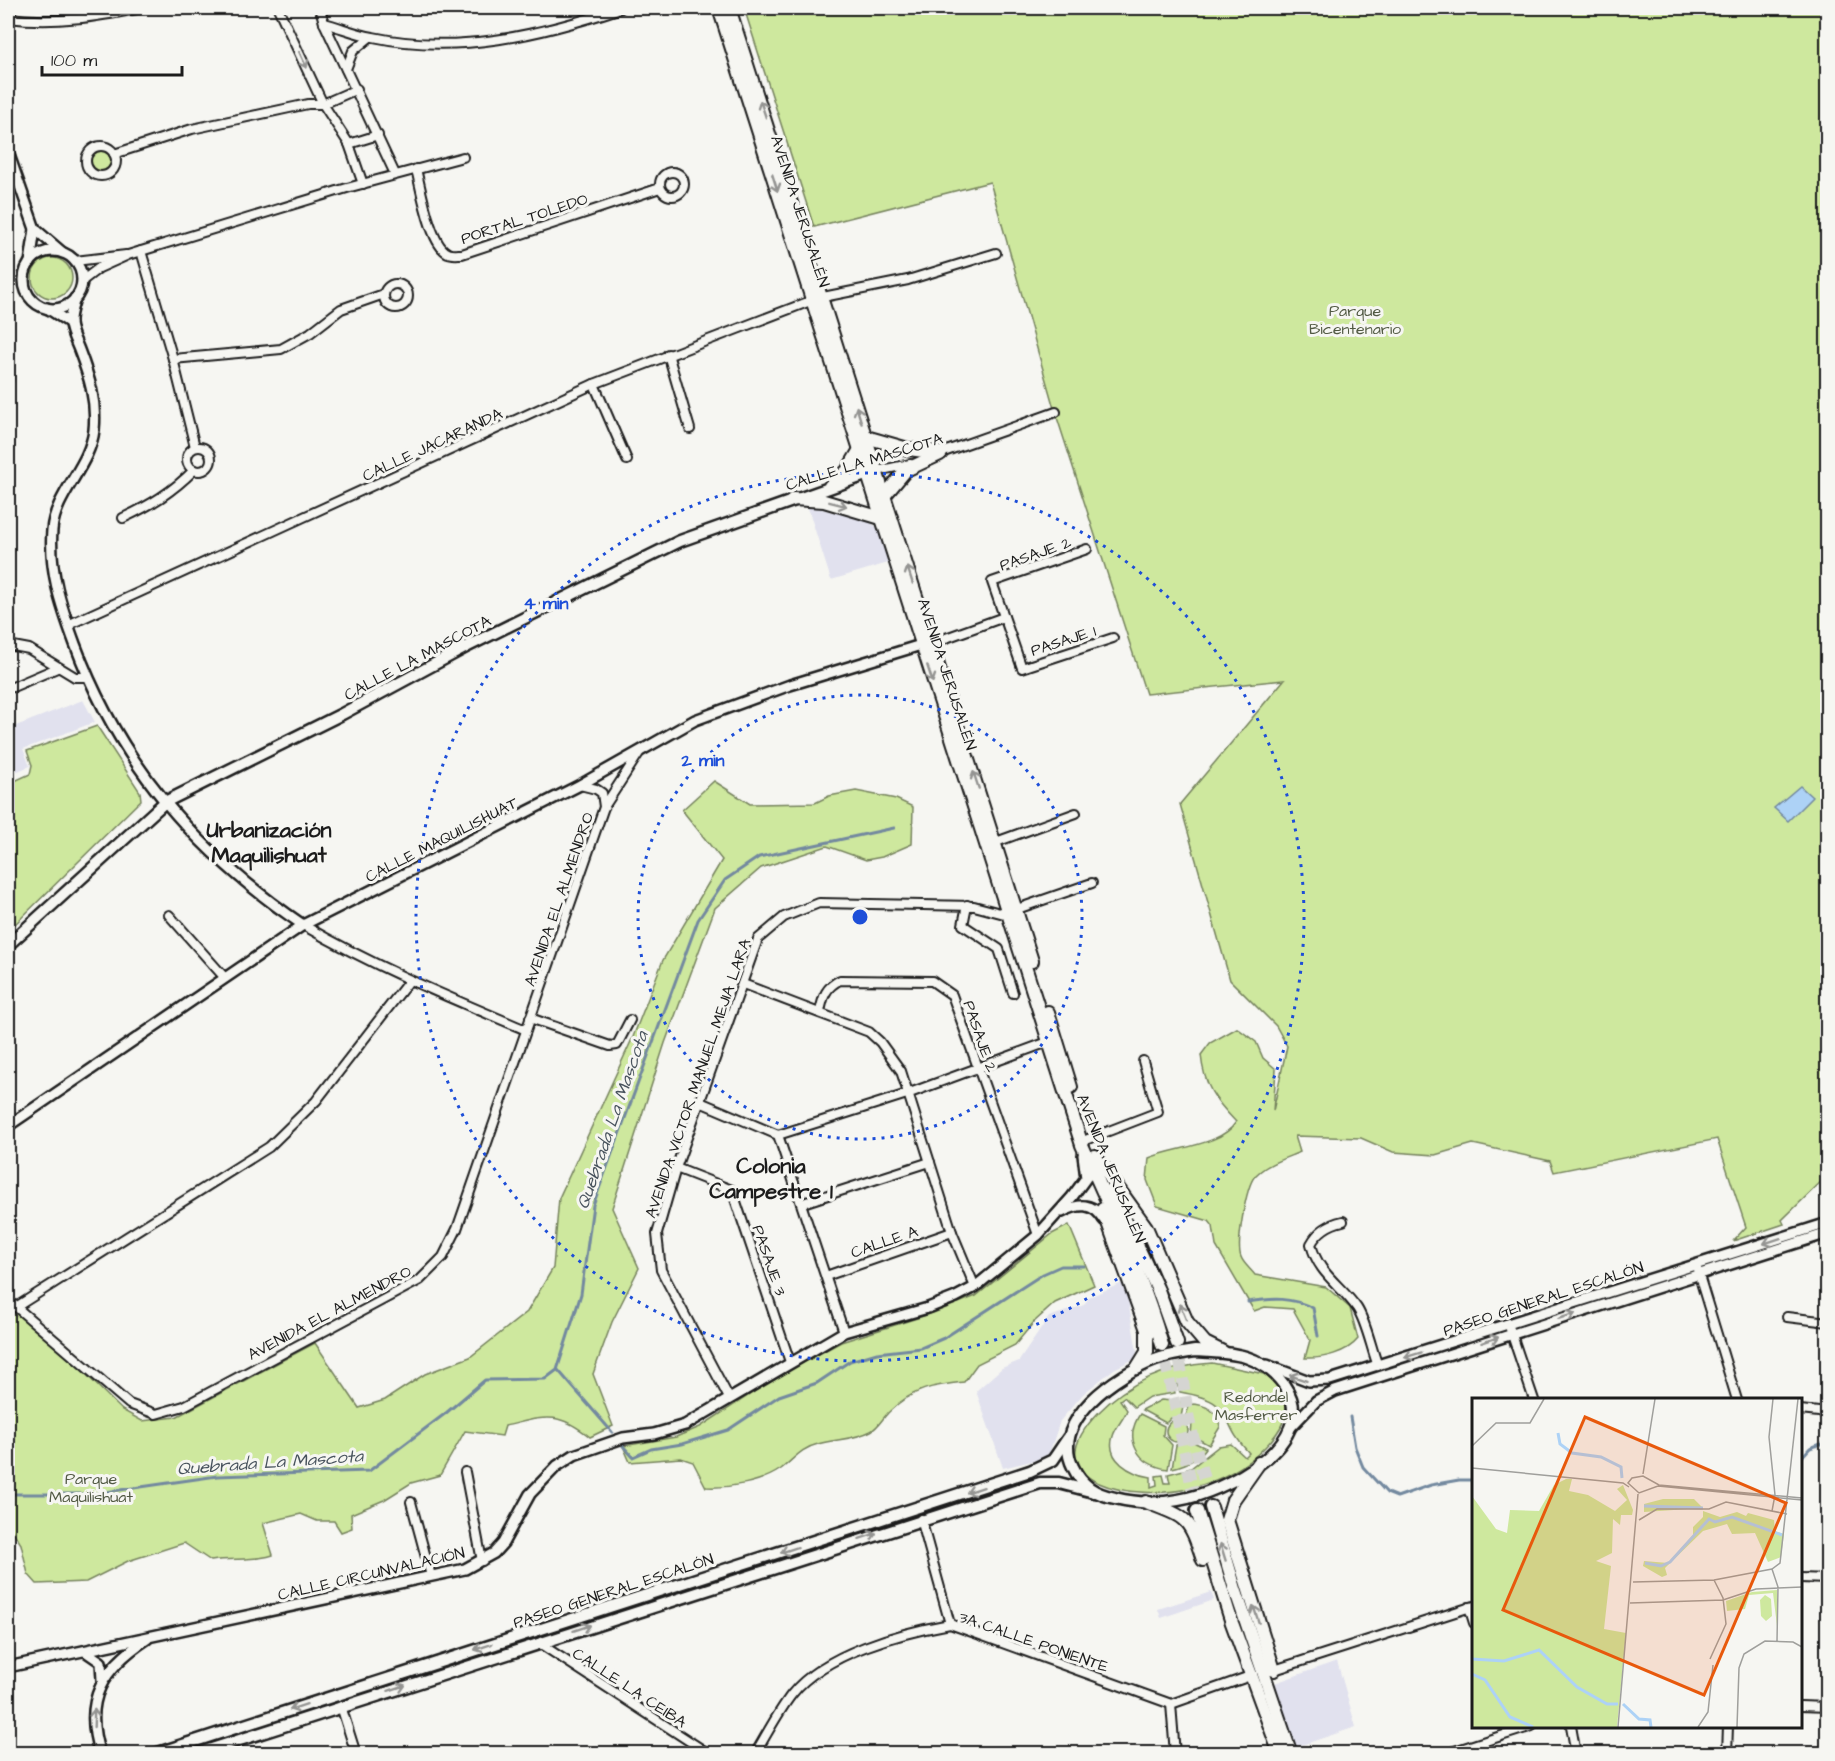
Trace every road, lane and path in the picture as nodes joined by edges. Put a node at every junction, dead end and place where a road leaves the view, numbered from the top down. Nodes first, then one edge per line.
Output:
1 (142, 8) edge
2 (278, 8) edge
3 (320, 8) edge
4 (621, 8) edge
5 (719, 8) edge
6 (729, 8) edge
7 (8, 18) edge
8 (324, 23) junction
9 (370, 37) junction
10 (346, 69) junction
11 (357, 89) junction
12 (323, 104) junction
13 (378, 135) junction
14 (349, 144) junction
15 (8, 152) edge
16 (114, 154) junction
17 (463, 157) dead end
18 (416, 169) junction
19 (395, 174) junction
20 (363, 184) junction
21 (660, 188) dead end
22 (35, 230) junction
23 (141, 251) junction
24 (64, 253) junction
25 (996, 253) dead end
26 (128, 255) junction
27 (75, 261) junction
28 (30, 263) junction
29 (82, 281) junction
30 (384, 294) dead end
31 (75, 298) junction
32 (818, 299) junction
33 (45, 307) junction
34 (70, 323) junction
35 (668, 354) junction
36 (8, 358) edge
37 (173, 359) junction
38 (8, 380) edge
39 (594, 384) junction
40 (1056, 412) dead end
41 (690, 429) dead end
42 (866, 437) junction
43 (195, 447) junction
44 (859, 451) junction
45 (941, 453) junction
46 (627, 460) dead end
47 (194, 470) junction
48 (872, 472) junction
49 (830, 486) junction
50 (885, 495) junction
51 (793, 499) junction
52 (123, 518) dead end
53 (880, 518) junction
54 (1087, 549) dead end
55 (1004, 617) junction
56 (68, 626) junction
57 (1113, 638) dead end
58 (927, 644) junction
59 (8, 645) edge
60 (57, 668) junction
61 (88, 677) junction
62 (8, 689) edge
63 (639, 753) junction
64 (580, 785) junction
65 (165, 802) junction
66 (604, 807) junction
67 (1076, 813) dead end
68 (996, 842) junction
69 (1092, 883) dead end
70 (967, 905) junction
71 (1013, 912) junction
72 (168, 915) dead end
73 (303, 925) junction
74 (8, 945) edge
75 (225, 978) junction
76 (409, 981) junction
77 (743, 984) junction
78 (1013, 993) dead end
79 (820, 1012) junction
80 (530, 1018) junction
81 (630, 1020) dead end
82 (526, 1029) junction
83 (1048, 1042) junction
84 (1143, 1062) dead end
85 (978, 1068) junction
86 (908, 1094) junction
87 (700, 1102) junction
88 (8, 1126) edge
89 (778, 1135) junction
90 (1085, 1142) junction
91 (1095, 1156) junction
92 (930, 1162) junction
93 (676, 1168) junction
94 (802, 1203) junction
95 (1055, 1216) junction
96 (1343, 1221) dead end
97 (1827, 1223) edge
98 (1109, 1227) junction
99 (952, 1232) junction
100 (1827, 1233) edge
101 (1038, 1234) junction
102 (1697, 1270) junction
103 (826, 1276) junction
104 (975, 1287) junction
105 (8, 1300) edge
106 (16, 1307) junction
107 (1787, 1317) dead end
108 (1827, 1322) edge
109 (1510, 1329) junction
110 (844, 1332) junction
111 (1177, 1343) tunnel mouth
112 (1162, 1345) tunnel mouth
113 (1223, 1352) junction
114 (790, 1362) junction
115 (1267, 1365) junction
116 (1378, 1366) junction
117 (1137, 1368) junction
118 (729, 1398) junction
119 (1533, 1398) edge
120 (1736, 1398) edge
121 (1802, 1410) edge
122 (1827, 1413) edge
123 (1290, 1428) junction
124 (1068, 1438) junction
125 (1259, 1463) junction
126 (465, 1472) dead end
127 (1094, 1492) junction
128 (411, 1502) dead end
129 (1146, 1502) junction
130 (1211, 1507) tunnel mouth
131 (1197, 1510) tunnel mouth
132 (921, 1519) junction
133 (482, 1561) junction
134 (431, 1576) junction
135 (1802, 1578) edge
136 (1827, 1579) edge
137 (1471, 1606) edge
138 (950, 1624) junction
139 (154, 1634) junction
140 (537, 1642) junction
141 (85, 1651) junction
142 (8, 1667) edge
143 (1264, 1673) junction
144 (102, 1682) junction
145 (1171, 1704) junction
146 (341, 1706) junction
147 (1802, 1706) edge
148 (1827, 1707) edge
149 (1571, 1728) edge
150 (1728, 1728) edge
151 (1507, 1730) edge
152 (100, 1754) edge
153 (155, 1754) edge
154 (196, 1754) edge
155 (356, 1754) edge
156 (709, 1754) edge
157 (755, 1754) edge
158 (1175, 1754) edge
159 (1280, 1754) edge
160 (1291, 1754) edge
161 (1445, 1754) edge
162 (1576, 1754) edge
163 (1727, 1754) edge

1 - 7 street
2 -> 12 street
3 - 8 street
4 - 9 street
5 -> 32 main road, AVENIDA JERUSALÉN
32 -> 6 main road, AVENIDA JERUSALÉN
8 - 9 street
8 - 10 street
9 - 10 street
10 - 11 street
11 - 12 street
11 - 13 street
12 - 14 street
12 - 16 street
13 - 14 street
13 - 19 street
14 - 20 street
15 - 22 street
16 - 16 street
17 - 18 street
18 - 19 street
18 - 21 street, PORTAL TOLEDO
19 - 20 street
20 - 23 street
22 - 24 street
22 - 28 street
23 - 26 street
23 - 37 street
24 - 27 street
24 - 28 street
25 - 32 street, CALLE JACARANDA
26 - 27 street
26 - 29 street
27 - 29 street
28 - 33 street
29 - 31 street
30 - 37 street
31 - 33 street
31 - 34 street
32 - 35 street, CALLE JACARANDA
42 -> 32 main road, AVENIDA JERUSALÉN
32 - 44 main road, AVENIDA JERUSALÉN
33 - 34 street
34 - 56 street
35 - 39 street, CALLE JACARANDA
35 - 41 street
36 - 38 street
37 - 43 street
39 - 46 street
39 - 56 street, CALLE JACARANDA
40 - 45 street, CALLE LA MASCOTA
42 - 45 main road
42 - 48 main road, AVENIDA JERUSALÉN
43 - 47 street
43 - 47 street
44 - 48 main road, AVENIDA JERUSALÉN
44 - 49 main road
45 - 48 street, CALLE LA MASCOTA
45 - 50 main road
47 - 52 street
48 - 49 main road, CALLE LA MASCOTA
48 - 50 main road, AVENIDA JERUSALÉN
48 - 53 main road, AVENIDA JERUSALÉN
49 - 51 main road, CALLE LA MASCOTA
58 -> 50 main road, AVENIDA JERUSALÉN
51 -> 53 main road
51 - 65 main road, CALLE LA MASCOTA
53 - 58 main road, AVENIDA JERUSALÉN
54 - 55 street, PASAJE 2
55 - 57 street, PASAJE 1
55 - 58 street, CALLE MAQUILISHUAT
56 - 61 street
58 - 63 street, CALLE MAQUILISHUAT
68 -> 58 main road, AVENIDA JERUSALÉN
58 -> 71 main road, AVENIDA JERUSALÉN
59 - 60 street
60 - 61 street
60 - 62 street
61 - 65 street
63 - 64 street, CALLE MAQUILISHUAT
63 - 66 street, AVENIDA EL ALMENDRO
64 - 66 street, AVENIDA EL ALMENDRO
64 - 73 street, CALLE MAQUILISHUAT
65 - 73 street
65 - 74 main road, CALLE LA MASCOTA
66 - 80 street, AVENIDA EL ALMENDRO
67 - 68 street
68 - 71 main road, AVENIDA JERUSALÉN
69 - 71 street
70 - 71 street, AVENIDA VICTOR MANUEL MEJIA LARA
70 - 77 street, AVENIDA VICTOR MANUEL MEJIA LARA
70 - 78 street
71 - 83 main road, AVENIDA JERUSALÉN
71 - 90 main road, AVENIDA JERUSALÉN
72 - 75 street
73 - 75 street, CALLE MAQUILISHUAT
73 - 76 street
75 - 88 street, CALLE MAQUILISHUAT
76 - 82 street
76 - 106 street
77 - 79 street
77 - 87 street, AVENIDA VICTOR MANUEL MEJIA LARA
79 - 85 street, PASAJE 2
79 - 86 street
80 - 81 street
80 - 82 street, AVENIDA EL ALMENDRO
82 - 106 street, AVENIDA EL ALMENDRO
83 - 85 street
83 - 90 main road, AVENIDA JERUSALÉN
84 - 90 street
85 - 86 street
85 - 101 street, PASAJE 2
86 - 89 street
86 - 92 street
87 - 89 street
87 - 93 street, AVENIDA VICTOR MANUEL MEJIA LARA
89 - 94 street
90 - 91 main road, AVENIDA JERUSALÉN
90 - 95 street, CALLE CIRCUNVALACIÓN
90 - 98 main road
90 - 112 main road, AVENIDA JERUSALÉN
91 - 111 main road, AVENIDA JERUSALÉN
113 -> 91 main road
92 - 94 street
92 - 99 street
93 - 114 street, PASAJE 3
93 - 118 street, AVENIDA VICTOR MANUEL MEJIA LARA
94 - 103 street
95 - 98 street, CALLE CIRCUNVALACIÓN
95 - 101 street, CALLE CIRCUNVALACIÓN
96 - 116 street
97 -> 102 street, PASEO GENERAL ESCALÓN
98 - 117 main road
99 - 103 street, CALLE A
99 - 104 street
100 - 102 street, PASEO GENERAL ESCALÓN
101 - 104 street, CALLE CIRCUNVALACIÓN
102 - 109 street, PASEO GENERAL ESCALÓN
102 - 120 street
103 - 110 street
104 - 110 street, CALLE CIRCUNVALACIÓN
105 - 106 street, AVENIDA EL ALMENDRO
107 - 108 street
109 -> 116 street, PASEO GENERAL ESCALÓN
109 - 119 street
123 -> 109 street, PASEO GENERAL ESCALÓN
110 - 114 street, CALLE CIRCUNVALACIÓN
113 - 115 main road
113 - 117 main road
114 - 118 street, CALLE CIRCUNVALACIÓN
116 -> 115 street, PASEO GENERAL ESCALÓN
115 - 123 main road
117 - 124 main road
118 - 133 street, CALLE CIRCUNVALACIÓN
121 - 122 street
123 - 125 main road
124 - 127 main road
124 -> 153 main road, PASEO GENERAL ESCALÓN
125 - 129 main road
143 -> 125 main road
126 - 133 street
127 - 129 main road
127 - 132 main road, PASEO GENERAL ESCALÓN
128 - 134 street
129 - 143 main road
143 -> 130 main road
131 - 143 main road
132 - 138 street
140 -> 132 main road, PASEO GENERAL ESCALÓN
133 - 134 street, CALLE CIRCUNVALACIÓN
134 - 139 street, CALLE CIRCUNVALACIÓN
135 - 136 street
137 - 143 street
138 - 145 street, 3A CALLE PONIENTE
138 - 157 street, 3A CALLE PONIENTE
139 - 141 street, CALLE CIRCUNVALACIÓN
139 - 144 street
146 -> 140 main road, PASEO GENERAL ESCALÓN
140 - 156 street, CALLE LA CEIBA
141 - 142 street, CALLE CIRCUNVALACIÓN
141 - 144 street
143 - 145 street
143 - 159 main road
143 - 160 main road
152 -> 144 street
145 - 158 street
146 - 154 main road, PASEO GENERAL ESCALÓN
146 - 155 street
147 - 148 street
149 - 162 street
150 - 163 street
151 - 161 street

